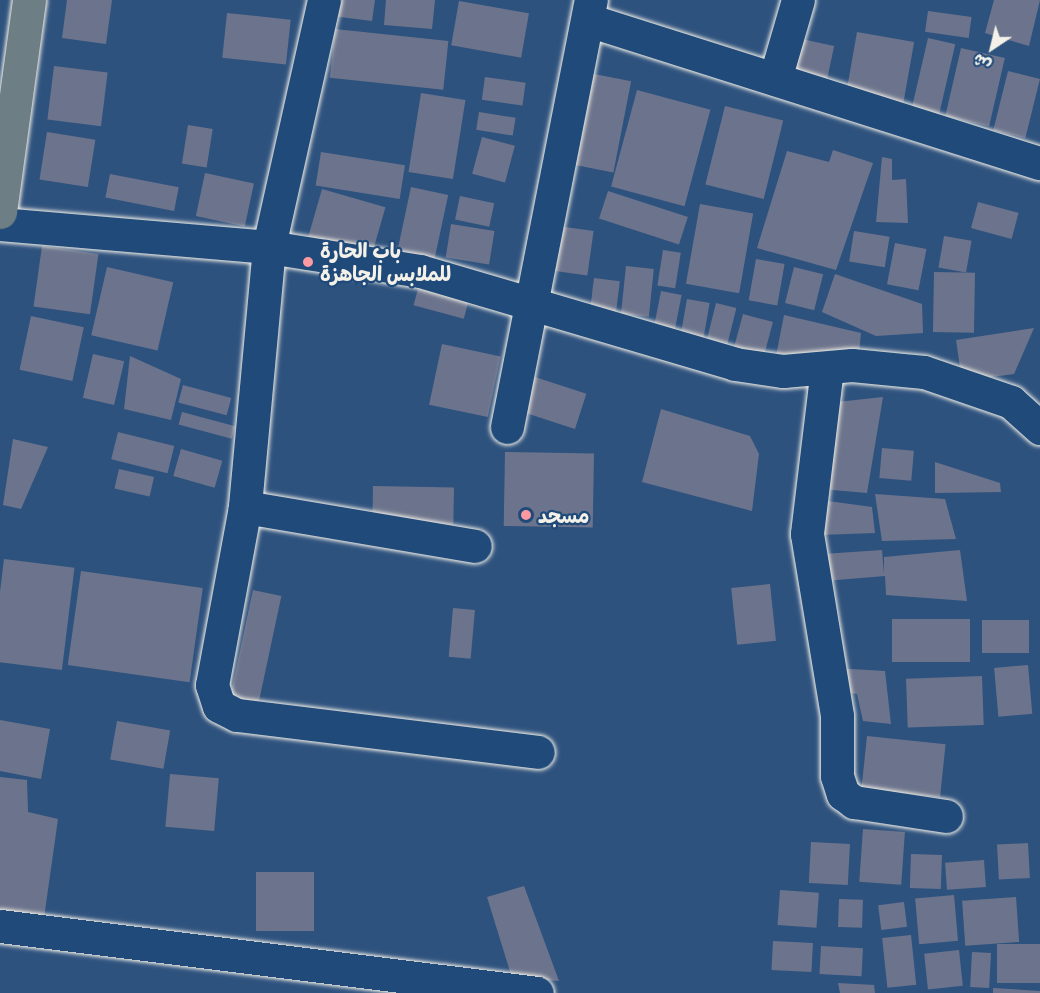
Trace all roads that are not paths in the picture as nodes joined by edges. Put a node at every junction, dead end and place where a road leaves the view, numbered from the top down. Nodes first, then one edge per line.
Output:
1 (29, 0) edge
2 (324, 0) edge
3 (798, 0) edge
4 (590, 10) edge
5 (775, 79) junction
6 (1040, 163) edge
7 (0, 212) edge
8 (0, 224) edge
9 (269, 247) junction
10 (532, 303) junction
11 (827, 368) junction
12 (507, 427) dead end
13 (1040, 428) edge
14 (245, 507) junction
15 (475, 546) dead end
16 (538, 752) dead end
17 (946, 816) dead end
18 (0, 926) edge
19 (483, 989) edge
20 (537, 993) edge

1 - 7 main road
2 - 9 street
3 - 5 street
4 - 5 street
4 - 10 street
5 - 6 street
8 - 9 street
9 - 10 street
9 - 14 street
10 - 11 street
10 - 12 street
11 - 13 street
11 - 17 street
14 - 15 street
14 - 16 street
18 - 19 street
19 - 20 street

